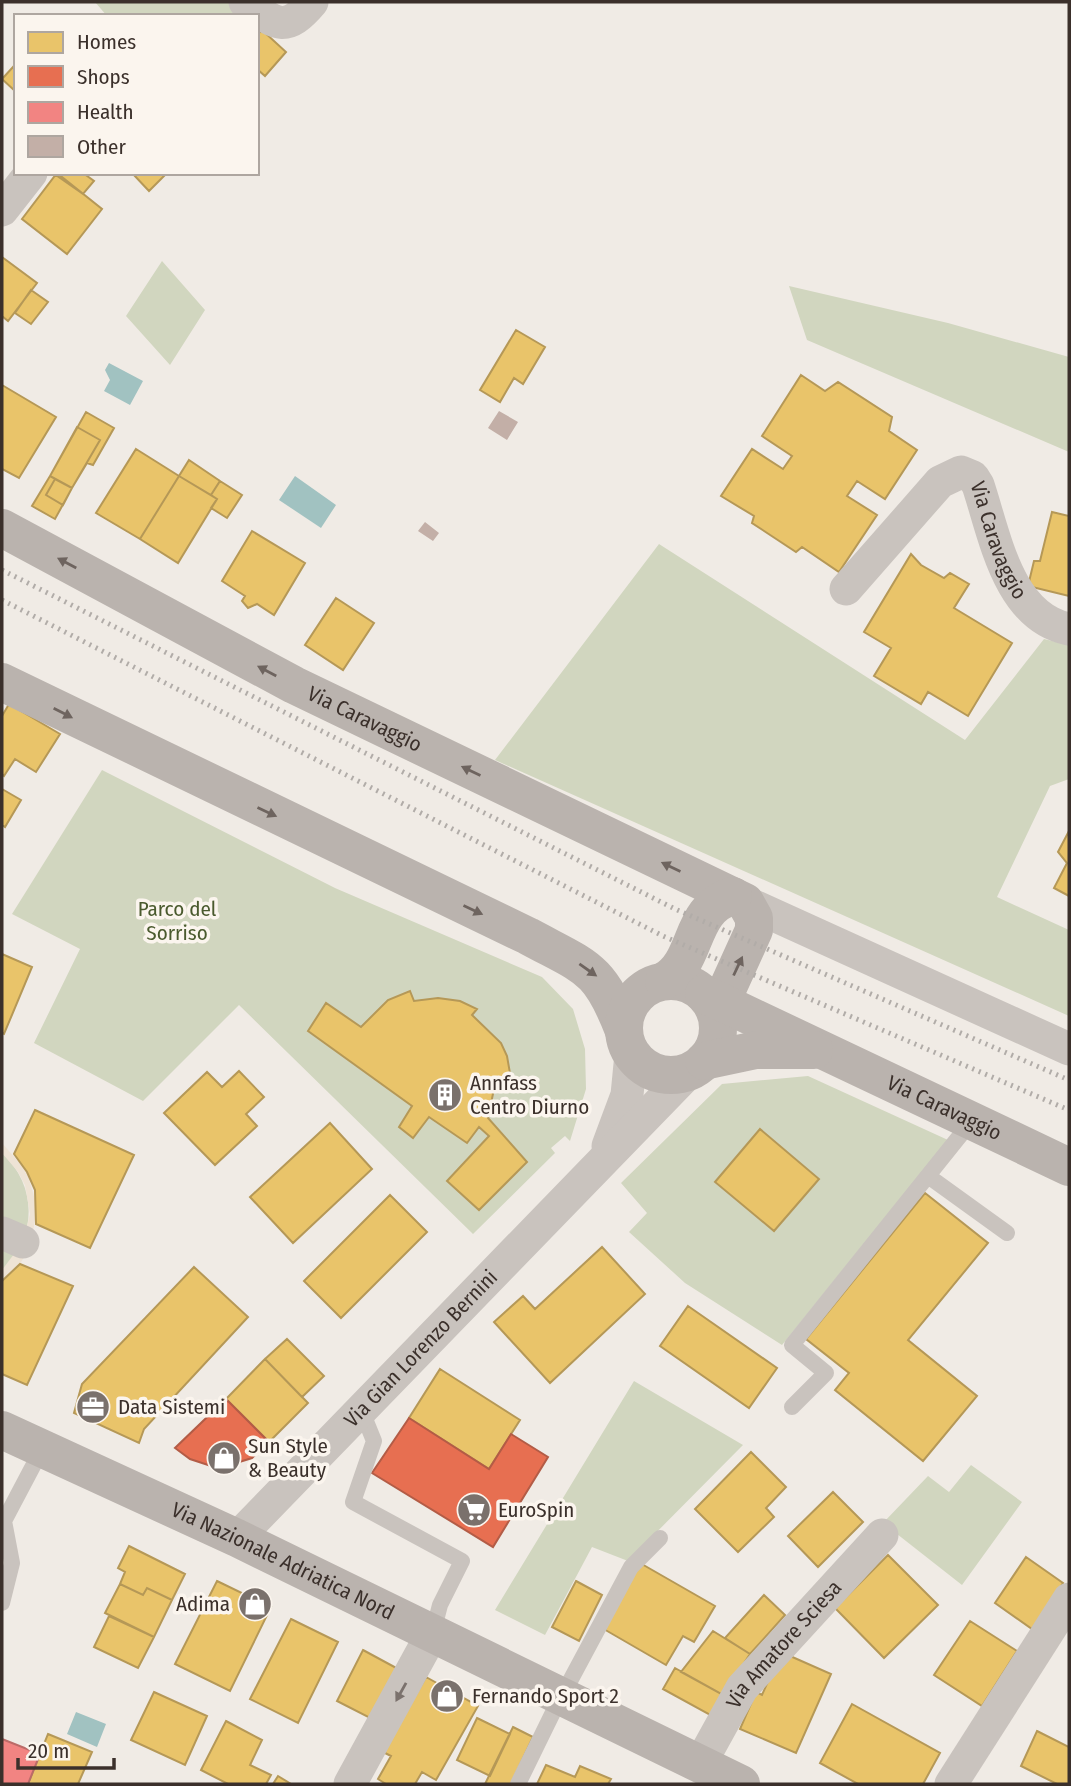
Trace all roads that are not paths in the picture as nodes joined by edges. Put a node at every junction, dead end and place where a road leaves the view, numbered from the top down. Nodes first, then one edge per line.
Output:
1 (245, 2) edge
2 (312, 2) edge
3 (29, 175) edge
4 (2, 210) edge
5 (2, 528) edge
6 (846, 589) dead end
7 (1069, 629) edge
8 (2, 682) edge
9 (753, 912) junction
10 (698, 993) junction
11 (627, 1042) junction
12 (1066, 1042) edge
13 (819, 1050) junction
14 (697, 1066) junction
15 (971, 1122) junction
16 (603, 1158) junction
17 (1069, 1167) edge
18 (928, 1176) junction
19 (1007, 1233) dead end
20 (792, 1407) dead end
21 (361, 1409) junction
22 (2, 1430) edge
23 (43, 1449) junction
24 (3, 1521) edge
25 (882, 1535) dead end
26 (237, 1538) junction
27 (660, 1538) dead end
28 (1069, 1599) edge
29 (2, 1603) edge
30 (433, 1632) junction
31 (562, 1696) junction
32 (700, 1764) junction
33 (350, 1784) edge
34 (518, 1784) edge
35 (741, 1784) edge
36 (951, 1784) edge

1 - 2 street
3 - 4 street
9 -> 5 street, Via Caravaggio
6 - 7 street, Via Caravaggio
8 -> 11 street
10 -> 9 street
9 - 10 street
9 - 12 street, Via Caravaggio
10 - 11 street
10 - 13 street, Via Caravaggio
10 - 14 street
11 - 14 street
11 - 16 street, Via Gian Lorenzo Bernini
13 - 14 street, Via Caravaggio
13 - 15 street, Via Caravaggio
14 - 16 street, Via Gian Lorenzo Bernini
15 - 17 street, Via Caravaggio
15 - 18 lane
16 - 21 street, Via Gian Lorenzo Bernini
18 - 19 lane
18 - 20 lane
21 - 26 street, Via Gian Lorenzo Bernini
21 - 30 lane
22 - 23 street, Via Nazionale Adriatica Nord
23 - 24 lane
23 - 26 street, Via Nazionale Adriatica Nord
24 - 29 lane
25 - 32 street, Via Amatore Sciesa
26 - 30 street, Via Nazionale Adriatica Nord
27 - 31 lane
28 - 36 street
30 - 31 street, Via Nazionale Adriatica Nord
30 -> 33 street
31 - 32 street, Via Nazionale Adriatica Nord
31 - 34 lane
32 - 35 street, Via Nazionale Adriatica Nord

